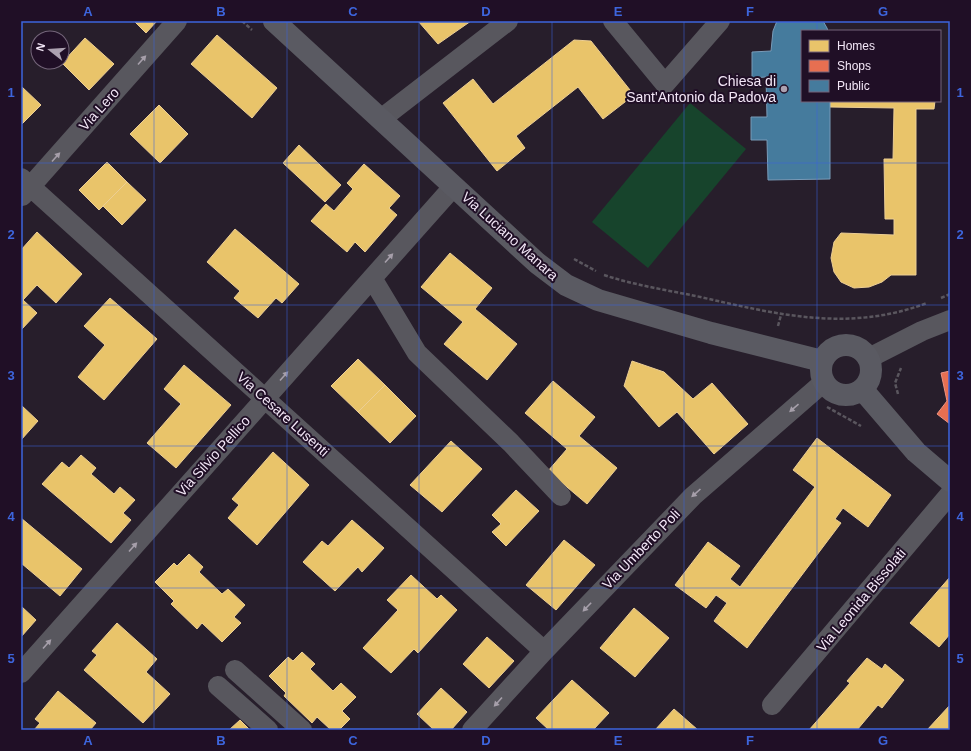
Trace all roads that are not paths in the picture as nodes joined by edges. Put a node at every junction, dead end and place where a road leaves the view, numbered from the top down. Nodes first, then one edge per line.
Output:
1 (178, 21) edge
2 (274, 21) edge
3 (508, 21) edge
4 (613, 21) edge
5 (720, 21) edge
6 (380, 119) junction
7 (454, 186) junction
8 (24, 187) edge
9 (372, 278) junction
10 (950, 320) edge
11 (869, 358) junction
12 (818, 380) junction
13 (862, 389) junction
14 (265, 398) junction
15 (950, 481) edge
16 (950, 494) edge
17 (561, 496) dead end
18 (544, 651) junction
19 (235, 670) dead end
20 (21, 673) edge
21 (218, 686) dead end
22 (772, 705) dead end
23 (268, 730) edge
24 (302, 730) edge
25 (472, 730) edge

8 -> 1 street, Via Lero
2 - 6 street, Via Luciano Manara
3 - 6 street
4 - 5 street
6 - 7 street, Via Luciano Manara
9 -> 7 street, Via Silvio Pellico
7 - 12 street, Via Luciano Manara
8 - 14 street, Via Cesare Lusenti
14 -> 9 street, Via Silvio Pellico
9 - 17 street
10 - 11 street
11 - 12 street
11 - 13 street
12 - 13 street
12 -> 18 street, Via Umberto Poli
13 - 15 street
14 - 18 street, Via Cesare Lusenti
20 -> 14 street, Via Silvio Pellico
16 - 22 street, Via Leonida Bissolati
18 -> 25 street, Via Umberto Poli
19 - 24 street
21 - 23 street

